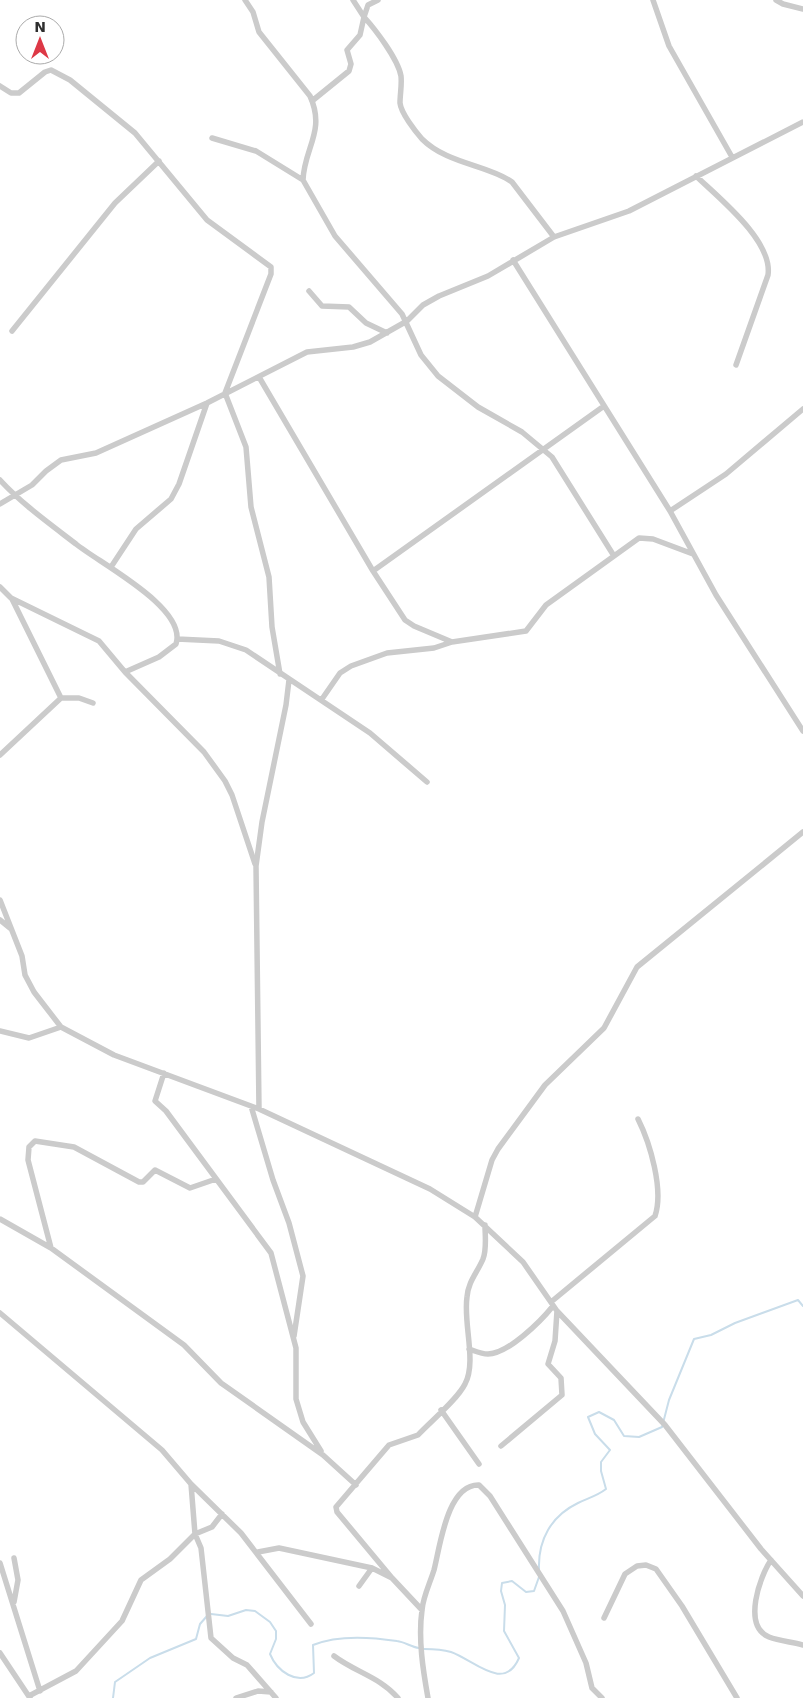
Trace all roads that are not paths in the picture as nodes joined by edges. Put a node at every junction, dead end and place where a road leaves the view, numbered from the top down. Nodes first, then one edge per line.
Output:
1 (244, 0) edge
2 (353, 0) edge
3 (378, 0) edge
4 (652, 0) edge
5 (776, 0) edge
6 (803, 9) edge
7 (364, 17) junction
8 (0, 86) edge
9 (312, 101) junction
10 (803, 122) edge
11 (212, 138) dead end
12 (732, 158) junction
13 (159, 161) junction
14 (696, 176) junction
15 (303, 180) junction
16 (554, 237) junction
17 (513, 260) junction
18 (309, 291) dead end
19 (407, 321) junction
20 (12, 331) dead end
21 (386, 333) junction
22 (736, 365) dead end
23 (260, 377) junction
24 (226, 394) junction
25 (207, 403) junction
26 (604, 406) junction
27 (803, 408) edge
28 (544, 451) junction
29 (0, 480) edge
30 (15, 496) junction
31 (0, 504) edge
32 (670, 511) junction
33 (693, 554) junction
34 (614, 556) junction
35 (111, 567) junction
36 (373, 571) junction
37 (0, 587) edge
38 (12, 598) junction
39 (177, 639) junction
40 (452, 642) junction
41 (125, 672) junction
42 (280, 674) junction
43 (289, 680) junction
44 (61, 698) junction
45 (322, 699) junction
46 (92, 703) dead end
47 (803, 731) edge
48 (0, 755) edge
49 (427, 782) dead end
50 (803, 832) edge
51 (256, 866) junction
52 (0, 900) edge
53 (0, 920) edge
54 (10, 928) junction
55 (61, 1027) junction
56 (0, 1031) edge
57 (164, 1073) junction
58 (250, 1106) junction
59 (259, 1109) junction
60 (638, 1119) dead end
61 (216, 1179) junction
62 (476, 1217) junction
63 (0, 1219) edge
64 (485, 1225) junction
65 (51, 1248) junction
66 (554, 1306) junction
67 (0, 1313) edge
68 (294, 1338) junction
69 (469, 1349) junction
70 (441, 1410) junction
71 (501, 1446) dead end
72 (323, 1455) junction
73 (479, 1464) dead end
74 (191, 1484) junction
75 (356, 1485) junction
76 (222, 1514) junction
77 (195, 1534) junction
78 (258, 1552) junction
79 (14, 1558) dead end
80 (771, 1560) junction
81 (0, 1563) edge
82 (372, 1568) junction
83 (392, 1578) junction
84 (358, 1586) dead end
85 (803, 1596) edge
86 (14, 1604) junction
87 (422, 1610) junction
88 (604, 1618) dead end
89 (311, 1624) dead end
90 (803, 1646) edge
91 (0, 1653) edge
92 (334, 1656) dead end
93 (3, 1663) edge
94 (40, 1691) junction
95 (271, 1692) junction
96 (29, 1697) edge
97 (236, 1698) edge
98 (276, 1698) edge
99 (398, 1698) edge
100 (428, 1698) edge
101 (602, 1698) edge
102 (738, 1698) edge

1 - 9 street
2 - 7 street
3 - 7 street
4 - 12 street
5 - 6 street
7 - 9 street
7 - 16 street
8 - 13 street
9 - 15 street
10 - 12 street
11 - 15 street
12 - 14 street
13 - 20 street
13 - 24 street
14 - 16 street
14 - 22 street
15 - 19 street
16 - 17 street
17 - 19 street
17 - 26 street
18 - 21 street
19 - 21 street
19 - 28 street
21 - 23 street
23 - 24 street
23 - 36 street
24 - 25 street
24 - 42 street
25 - 30 street
25 - 35 street
26 - 28 street
26 - 32 street
27 - 32 street
28 - 34 street
28 - 36 street
29 - 30 street
30 - 31 street
30 - 35 street
32 - 33 street
33 - 34 street
33 - 47 street
34 - 40 street
35 - 39 street
36 - 40 street
37 - 38 street
38 - 41 street
38 - 44 street
39 - 41 street
39 - 42 street
40 - 45 street
41 - 51 street
42 - 43 street
43 - 45 street
43 - 51 street
44 - 46 street
44 - 48 street
45 - 49 street
50 - 62 street
51 - 59 street
52 - 54 street
53 - 54 street
54 - 55 street
55 - 56 street
55 - 57 street
57 - 58 street
57 - 61 street
58 - 59 street
58 - 68 street
59 - 62 street
60 - 66 street
61 - 65 street
61 - 68 street
62 - 64 street
63 - 65 street
64 - 66 street
64 - 69 street
65 - 72 street
66 - 69 street
66 - 71 street
66 - 80 street
67 - 74 street
68 - 72 street
69 - 70 street
70 - 73 street
70 - 75 street
72 - 75 street
74 - 76 street
74 - 77 street
75 - 83 street
76 - 77 street
76 - 78 street
77 - 94 street
77 - 95 street
78 - 82 street
78 - 89 street
79 - 86 street
80 - 85 street
80 - 90 street
81 - 86 street
82 - 83 street
82 - 84 street
83 - 87 street
86 - 94 street
87 - 100 street
87 - 101 street
88 - 102 street
91 - 93 street
92 - 99 street
93 - 96 street
94 - 96 street
95 - 97 street
95 - 98 street

